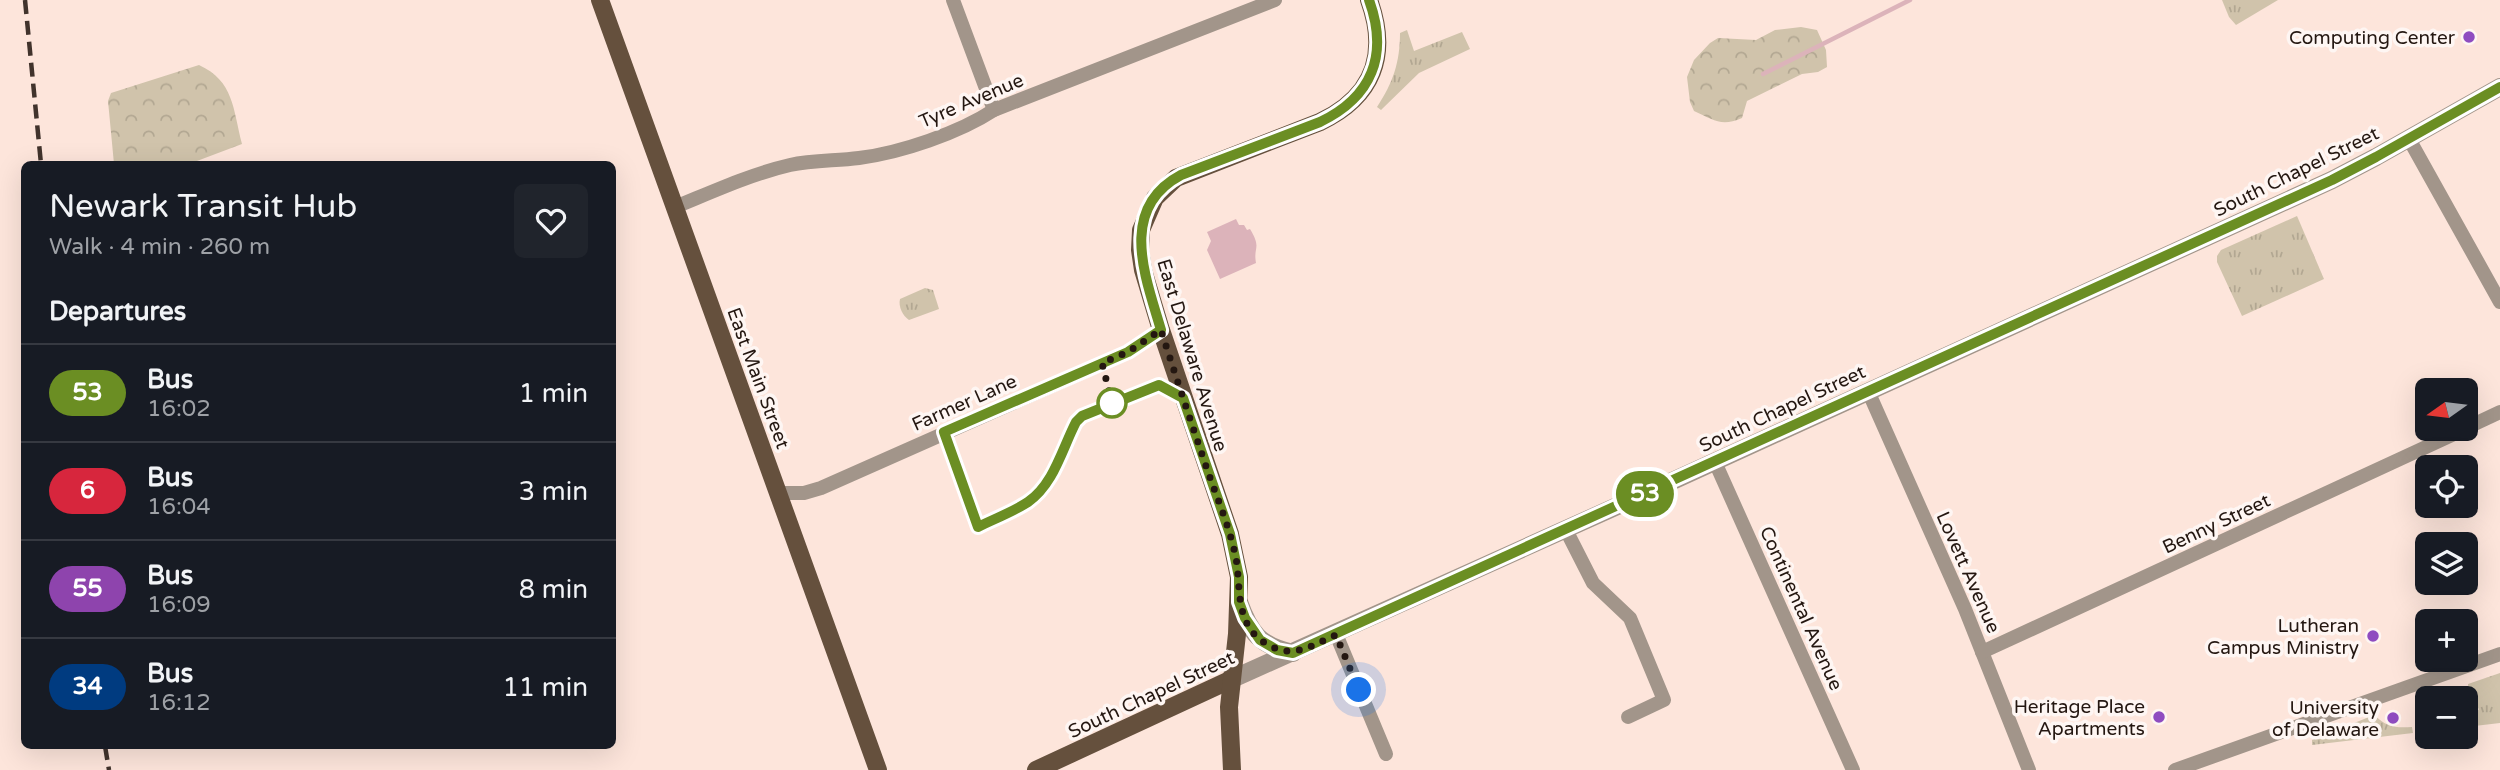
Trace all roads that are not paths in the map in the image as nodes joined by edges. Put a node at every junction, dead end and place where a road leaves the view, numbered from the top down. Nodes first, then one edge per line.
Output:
1 (600, 0) edge
2 (953, 0) edge
3 (1275, 0) edge
4 (1369, 0) edge
5 (2500, 87) edge
6 (994, 110) junction
7 (2409, 139) junction
8 (674, 207) junction
9 (2500, 302) edge
10 (1161, 330) junction
11 (1868, 391) junction
12 (2500, 412) edge
13 (2478, 423) edge
14 (2439, 441) edge
15 (1716, 462) junction
16 (778, 493) junction
17 (1566, 530) junction
18 (1239, 602) junction
19 (1336, 635) junction
20 (1982, 652) junction
21 (1293, 653) junction
22 (2500, 654) edge
23 (1230, 680) junction
24 (1628, 717) dead end
25 (1386, 754) dead end
26 (878, 770) edge
27 (1036, 770) edge
28 (1232, 770) edge
29 (1853, 770) edge
30 (2029, 770) edge
31 (2175, 770) edge

1 - 8 main road, East Main Street
2 - 6 street
3 - 6 street, Tyre Avenue
4 - 10 main road, East Delaware Avenue
5 - 7 street, South Chapel Street
6 - 8 street, Tyre Avenue
7 - 9 street
7 - 11 street, South Chapel Street
8 - 16 main road, East Main Street
10 - 16 street, Farmer Lane
10 - 18 main road, East Delaware Avenue
11 - 15 street, South Chapel Street
11 - 20 street, Lovett Avenue
12 - 13 street, Benny Street
14 - 20 street, Benny Street
15 - 17 street, South Chapel Street
15 - 29 street, Continental Avenue
16 - 26 main road, East Main Street
17 - 19 street, South Chapel Street
17 - 24 street
18 - 21 street
18 - 23 main road, East Delaware Avenue
19 - 21 street, South Chapel Street
19 - 25 street
20 - 30 street, Lovett Avenue
21 - 23 street, South Chapel Street
22 - 31 street
23 - 27 main road, South Chapel Street
23 - 28 main road, East Delaware Avenue

